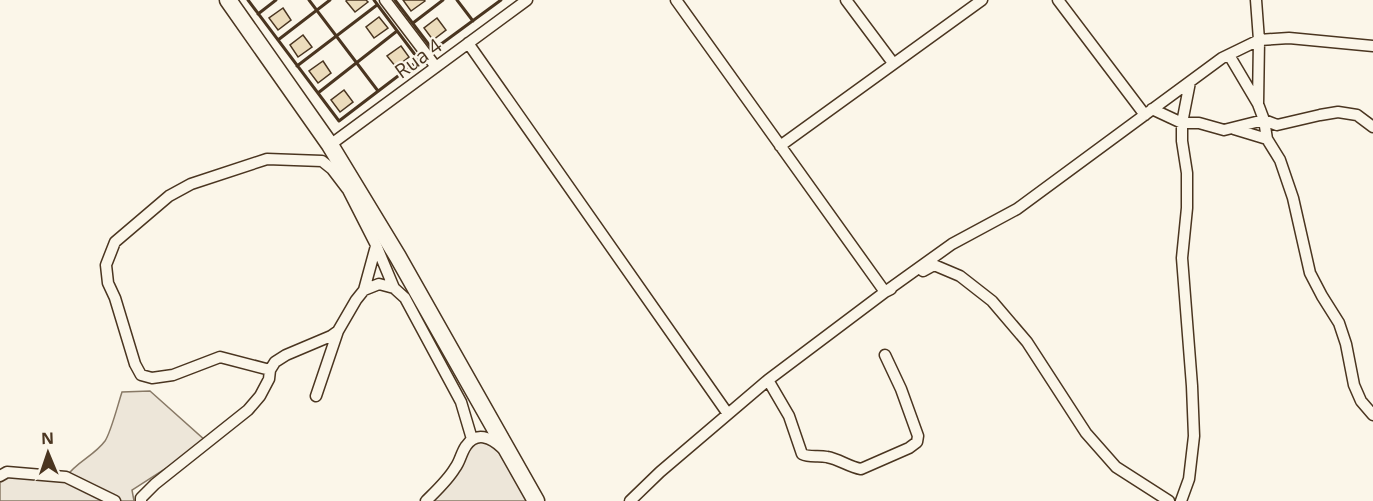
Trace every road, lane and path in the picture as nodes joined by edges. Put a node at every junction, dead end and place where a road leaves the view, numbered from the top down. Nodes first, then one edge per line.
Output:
1 (228, 0) edge
2 (386, 0) edge
3 (527, 0) edge
4 (676, 0) edge
5 (846, 0) edge
6 (982, 0) edge
7 (1058, 0) edge
8 (1256, 0) edge
9 (1259, 40) junction
10 (468, 43) junction
11 (1373, 46) edge
12 (1229, 55) junction
13 (893, 63) junction
14 (435, 67) junction
15 (1190, 82) junction
16 (1258, 104) junction
17 (1148, 112) junction
18 (1264, 120) junction
19 (1182, 123) junction
20 (1373, 127) edge
21 (1234, 129) junction
22 (1267, 139) junction
23 (330, 145) junction
24 (780, 146) junction
25 (376, 245) junction
26 (394, 288) junction
27 (364, 290) junction
28 (885, 292) junction
29 (338, 331) junction
30 (885, 355) dead end
31 (270, 370) junction
32 (768, 380) junction
33 (316, 396) dead end
34 (728, 414) junction
35 (1373, 415) edge
36 (472, 439) junction
37 (511, 457) junction
38 (0, 476) edge
39 (115, 501) edge
40 (141, 501) edge
41 (426, 501) edge
42 (536, 501) edge
43 (630, 501) edge
44 (1169, 501) edge
45 (1181, 501) edge

1 - 23 main road
2 - 14 street
3 - 10 street, Rua 4
4 - 24 street
5 - 13 street
6 - 13 street
7 - 17 street
8 - 9 street
9 - 11 street
9 - 12 street
9 - 16 street
10 - 14 street, Rua 4
10 - 34 street
12 - 15 street
12 - 16 street
13 - 24 street
14 - 23 street, Rua 4
15 - 17 street
15 - 19 street
16 - 18 street
17 - 19 street
17 - 28 street
18 - 20 street
18 - 21 street
18 - 22 street
19 - 21 street
19 - 45 street
21 - 22 street
22 - 35 street
23 - 37 main road
24 - 28 street
25 - 26 street
25 - 27 street
25 - 31 street
26 - 27 street
26 - 36 street
27 - 29 street
28 - 32 street
28 - 44 street
29 - 31 street
29 - 33 street
30 - 32 street
31 - 40 street
32 - 34 street
34 - 43 street
36 - 37 street
36 - 41 street
37 - 42 main road
38 - 39 street

